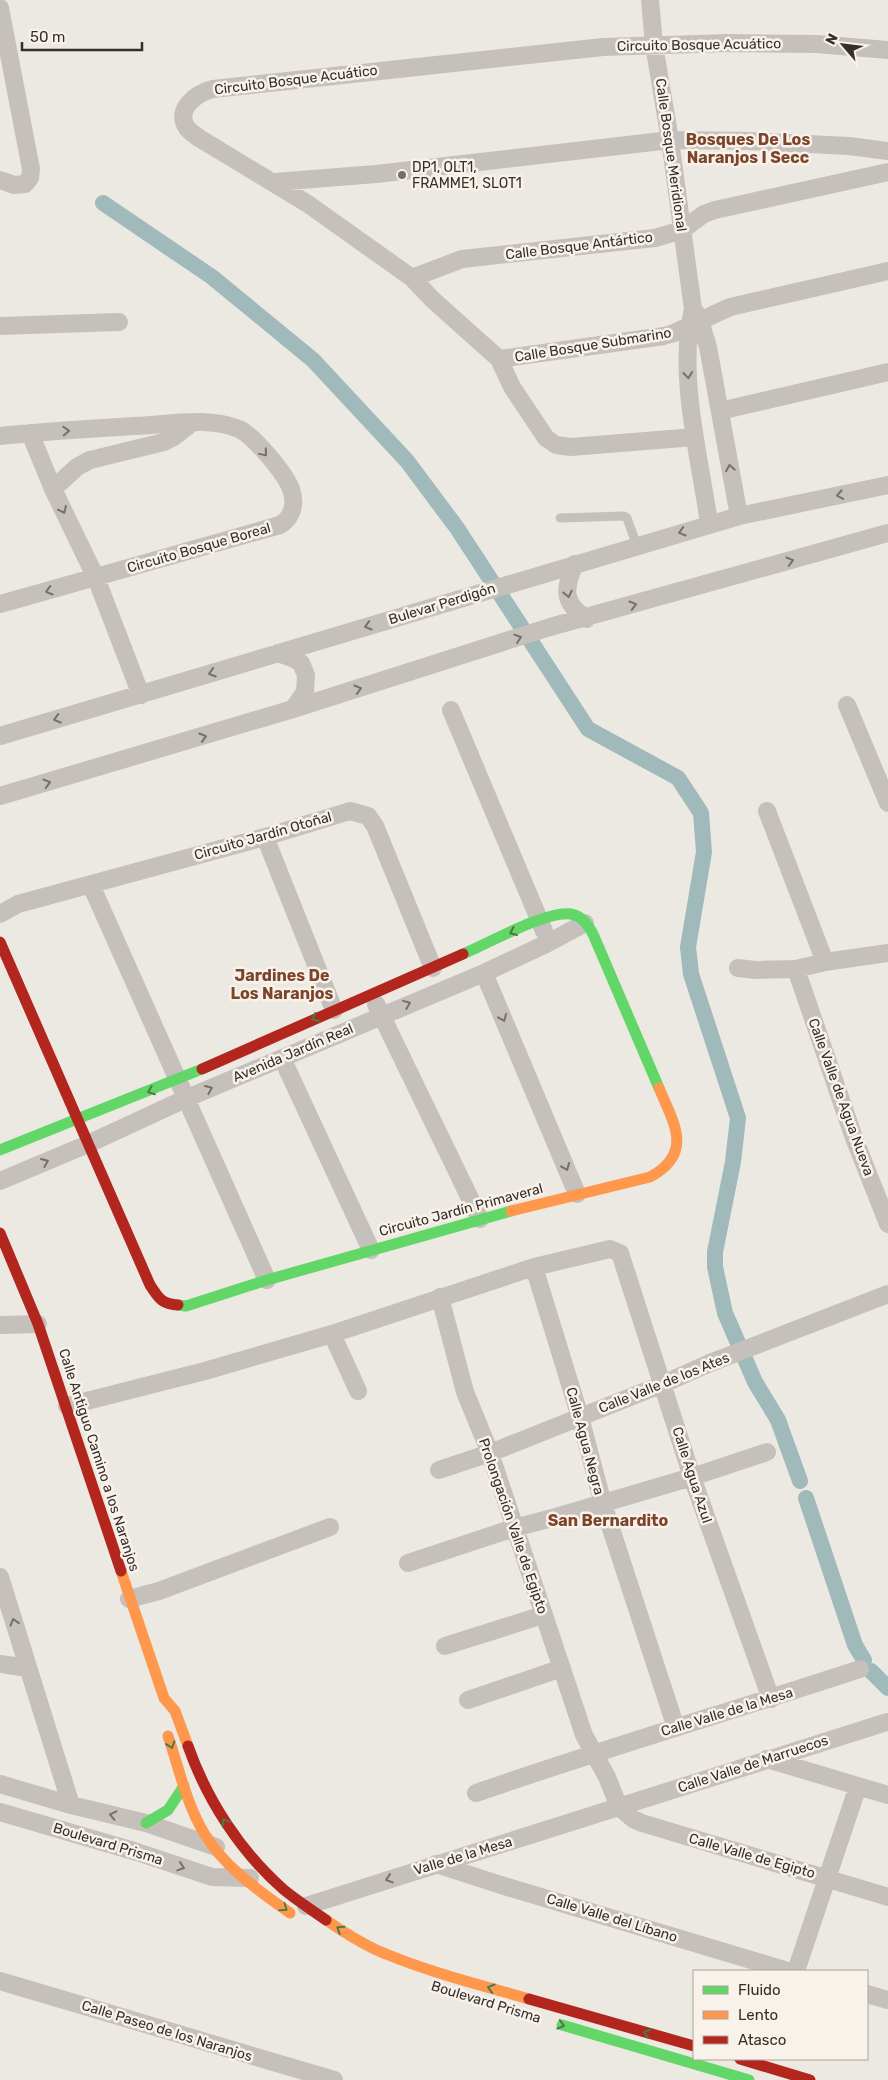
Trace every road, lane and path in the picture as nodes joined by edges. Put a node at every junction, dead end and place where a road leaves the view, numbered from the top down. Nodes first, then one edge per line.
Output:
1 (650, 0) edge
2 (0, 8) edge
3 (654, 46) junction
4 (888, 50) edge
5 (670, 140) junction
6 (888, 151) edge
7 (888, 172) edge
8 (0, 180) edge
9 (275, 182) junction
10 (682, 230) junction
11 (888, 272) edge
12 (412, 278) junction
13 (694, 319) junction
14 (119, 322) dead end
15 (2, 325) edge
16 (499, 359) junction
17 (888, 372) edge
18 (720, 410) junction
19 (192, 423) junction
20 (30, 433) junction
21 (0, 436) edge
22 (695, 437) junction
23 (888, 485) edge
24 (53, 489) junction
25 (739, 516) junction
26 (560, 518) dead end
27 (709, 524) junction
28 (888, 533) edge
29 (637, 546) junction
30 (575, 564) junction
31 (96, 578) junction
32 (0, 604) edge
33 (586, 619) junction
34 (278, 653) junction
35 (141, 695) junction
36 (846, 705) dead end
37 (293, 709) junction
38 (451, 710) dead end
39 (0, 736) edge
40 (0, 796) edge
41 (888, 803) edge
42 (767, 811) dead end
43 (265, 836) junction
44 (91, 885) junction
45 (0, 914) edge
46 (580, 919) junction
47 (540, 920) junction
48 (0, 942) edge
49 (548, 942) junction
50 (888, 953) edge
51 (824, 962) junction
52 (434, 968) junction
53 (738, 968) dead end
54 (796, 969) junction
55 (484, 973) junction
56 (372, 995) junction
57 (334, 1010) junction
58 (381, 1015) junction
59 (282, 1058) junction
60 (178, 1080) junction
61 (185, 1099) junction
62 (78, 1119) junction
63 (88, 1144) junction
64 (0, 1150) edge
65 (0, 1181) edge
66 (577, 1194) junction
67 (480, 1219) junction
68 (888, 1224) edge
69 (0, 1233) edge
70 (371, 1250) junction
71 (534, 1267) junction
72 (266, 1280) junction
73 (888, 1294) edge
74 (440, 1297) junction
75 (38, 1324) junction
76 (0, 1325) edge
77 (332, 1334) junction
78 (663, 1384) junction
79 (358, 1391) dead end
80 (67, 1406) junction
81 (580, 1417) junction
82 (767, 1452) dead end
83 (490, 1453) junction
84 (440, 1470) dead end
85 (692, 1477) junction
86 (602, 1504) junction
87 (330, 1528) dead end
88 (514, 1528) junction
89 (408, 1563) dead end
90 (0, 1577) edge
91 (129, 1599) junction
92 (543, 1615) junction
93 (445, 1646) dead end
94 (0, 1664) edge
95 (28, 1668) junction
96 (562, 1668) junction
97 (860, 1669) dead end
98 (164, 1698) junction
99 (771, 1699) junction
100 (468, 1700) dead end
101 (886, 1722) dead end
102 (676, 1728) junction
103 (593, 1753) junction
104 (767, 1759) junction
105 (0, 1784) edge
106 (184, 1786) junction
107 (858, 1786) junction
108 (476, 1793) dead end
109 (888, 1795) edge
110 (71, 1805) junction
111 (620, 1808) junction
112 (0, 1812) edge
113 (146, 1823) junction
114 (214, 1847) junction
115 (244, 1848) junction
116 (436, 1864) junction
117 (266, 1873) junction
118 (245, 1878) junction
119 (826, 1878) junction
120 (888, 1896) edge
121 (303, 1913) junction
122 (785, 1970) edge
123 (796, 1970) edge
124 (0, 1982) edge
125 (868, 1994) edge
126 (888, 2000) edge
127 (554, 2023) dead end
128 (693, 2046) edge
129 (743, 2060) edge
130 (768, 2068) edge
131 (334, 2080) edge
132 (749, 2080) edge
133 (810, 2080) edge

1 - 3 street, Calle Bosque Meridional
2 - 8 street
3 - 4 street, Circuito Bosque Acuático
3 - 5 street, Calle Bosque Meridional
3 - 9 street, Circuito Bosque Acuático
5 - 6 street
5 - 9 street
5 - 10 street, Calle Bosque Meridional
7 - 10 street, Calle Bosque Antártico
9 - 12 street, Circuito Bosque Acuático
10 - 12 street, Calle Bosque Antártico
10 - 13 street, Calle Bosque Meridional
11 - 13 street, Calle Bosque Submarino
12 - 16 street, Circuito Bosque Acuático
13 - 16 street, Calle Bosque Submarino
13 - 18 street, Calle Bosque Meridional
13 -> 22 street, Calle Bosque Meridional
14 - 15 street
16 - 22 street, Circuito Bosque Acuático
17 - 18 street
25 -> 18 street, Calle Bosque Meridional
20 -> 19 street, Circuito Bosque Boreal
19 - 24 street
19 -> 31 street, Circuito Bosque Boreal
20 - 21 street, Circuito Bosque Boreal
20 - 24 street
22 - 27 street, Calle Bosque Meridional
23 -> 25 street, Bulevar Perdigón
24 -> 31 street
25 - 27 street, Bulevar Perdigón
26 - 29 lane
27 -> 29 street, Bulevar Perdigón
33 -> 28 street
29 - 30 street, Bulevar Perdigón
30 -> 33 street
30 -> 34 street, Bulevar Perdigón
31 -> 32 street, Circuito Bosque Boreal
31 - 35 street
37 -> 33 street
34 -> 35 street, Bulevar Perdigón
34 - 37 street
35 -> 39 street, Bulevar Perdigón
36 - 41 street
40 -> 37 street
38 - 47 street
42 - 51 street
43 - 44 street, Circuito Jardín Otoñal
43 - 52 street, Circuito Jardín Otoñal
43 - 57 street
44 - 45 street, Circuito Jardín Otoñal
44 - 60 street
46 - 47 street, Avenida Jardín Real
46 - 49 street, Avenida Jardín Real
46 - 66 street, Circuito Jardín Primaveral
47 - 49 street
47 -> 52 street, Avenida Jardín Real
48 - 62 street
49 - 55 street, Avenida Jardín Real
50 - 51 street
51 - 54 street
52 - 56 street, Avenida Jardín Real
53 - 54 street
54 - 68 street, Calle Valle de Agua Nueva
58 -> 55 street, Avenida Jardín Real
55 -> 66 street
56 - 57 street, Avenida Jardín Real
56 - 58 street
57 -> 60 street, Avenida Jardín Real
58 - 59 street, Avenida Jardín Real
58 - 67 street
61 -> 59 street, Avenida Jardín Real
59 - 70 street
60 - 61 street
60 -> 62 street, Avenida Jardín Real
61 - 63 street, Avenida Jardín Real
61 - 72 street
62 - 63 street
62 - 64 street, Avenida Jardín Real
65 -> 63 street, Avenida Jardín Real
63 - 72 street, Circuito Jardín Primaveral
66 - 67 street, Circuito Jardín Primaveral
67 - 70 street, Circuito Jardín Primaveral
69 - 75 street, Calle Antiguo Camino a los Naranjos
70 - 72 street, Circuito Jardín Primaveral
71 - 74 street
71 - 78 street, Calle Agua Azul
71 - 81 street, Calle Agua Negra
73 - 78 street, Calle Valle de los Ates
74 - 77 street
74 - 83 street, Prolongación Valle de Egipto
75 - 76 street
75 - 80 street, Calle Antiguo Camino a los Naranjos
77 - 79 street
77 - 80 street
78 - 81 street, Calle Valle de los Ates
78 - 85 street, Calle Agua Azul
80 - 91 street, Calle Antiguo Camino a los Naranjos
81 - 83 street, Calle Valle de los Ates
81 - 86 street, Calle Agua Negra
82 - 85 street
83 - 84 street, Calle Valle de los Ates
83 - 88 street, Prolongación Valle de Egipto
85 - 86 street
85 - 99 street, Calle Agua Azul
86 - 88 street
86 - 102 street, Calle Agua Negra
87 - 91 street
88 - 89 street
88 - 92 street, Prolongación Valle de Egipto
95 -> 90 street
91 - 98 street, Calle Antiguo Camino a los Naranjos
92 - 93 street
92 - 96 street, Prolongación Valle de Egipto
94 - 95 street
95 - 110 street
96 - 100 street
96 - 103 street, Prolongación Valle de Egipto
97 - 99 street, Calle Valle de la Mesa
98 -> 106 street, Calle Antiguo Camino a los Naranjos
115 -> 98 street, Calle Antiguo Camino a los Naranjos
99 - 102 street, Calle Valle de la Mesa
101 - 104 street, Calle Valle de Marruecos
102 - 103 street, Calle Valle de la Mesa
103 - 108 street, Calle Valle de la Mesa
103 - 111 street, Prolongación Valle de Egipto
104 - 107 street
104 - 111 street, Calle Valle de Marruecos
105 - 110 street, Boulevard Prisma
106 - 113 street
106 - 114 street, Calle Antiguo Camino a los Naranjos
107 - 109 street
107 - 119 street
113 -> 110 street, Boulevard Prisma
111 - 116 street, Valle de la Mesa
111 - 119 street, Calle Valle de Egipto
112 -> 118 street, Boulevard Prisma
113 - 114 street, Boulevard Prisma
114 - 115 street, Boulevard Prisma
114 - 118 street, Calle Antiguo Camino a los Naranjos
115 - 117 street, Calle Antiguo Camino a los Naranjos
116 -> 121 street, Valle de la Mesa
116 - 122 street, Calle Valle del Líbano
117 - 118 street, Boulevard Prisma
117 - 121 street, Boulevard Prisma
118 -> 121 street, Boulevard Prisma
119 - 120 street, Calle Valle de Egipto
119 - 123 street
128 -> 121 street, Boulevard Prisma
124 - 131 street, Calle Paseo de los Naranjos
125 - 126 street
127 -> 132 street, Boulevard Prisma
129 - 130 street
130 - 133 street

